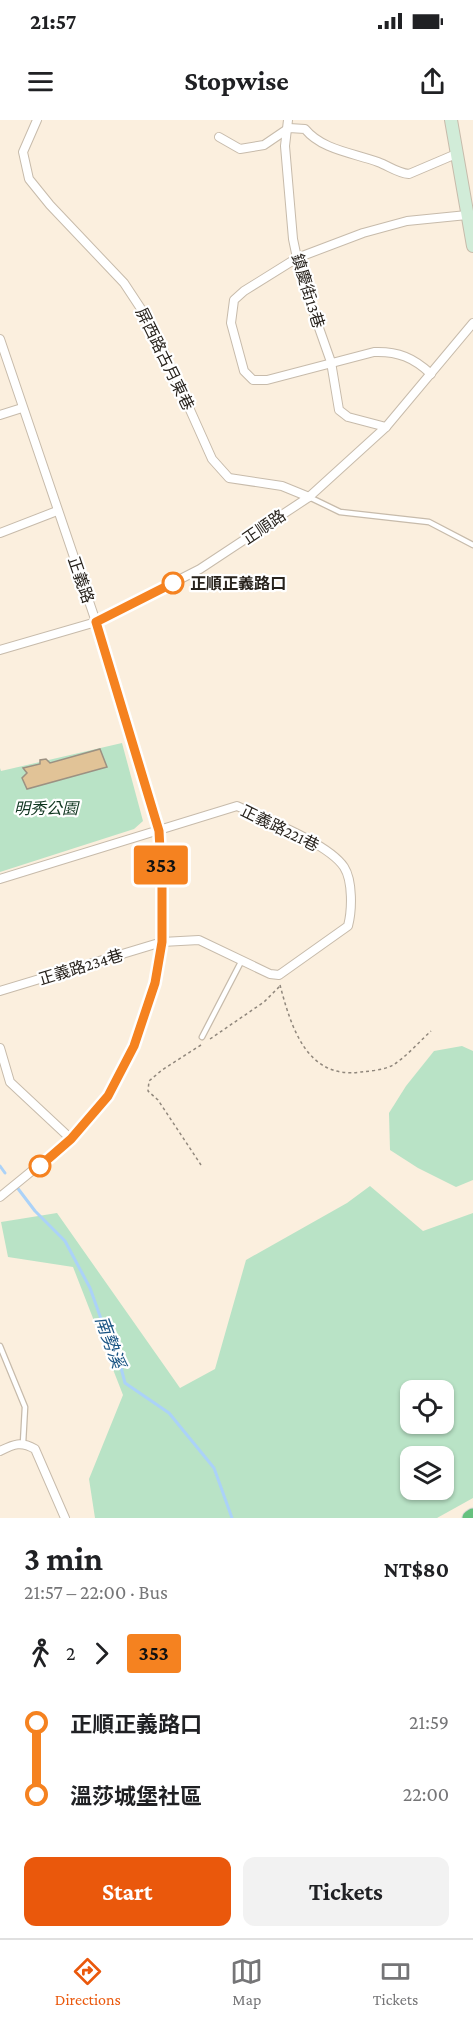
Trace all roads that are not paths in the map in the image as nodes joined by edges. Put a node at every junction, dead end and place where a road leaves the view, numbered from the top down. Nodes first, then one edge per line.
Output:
1 (37, 120) edge
2 (451, 120) edge
3 (289, 124) edge
4 (219, 137) dead end
5 (456, 154) junction
6 (467, 215) junction
7 (473, 246) edge
8 (297, 258) junction
9 (473, 323) edge
10 (0, 339) edge
11 (332, 362) junction
12 (430, 374) junction
13 (22, 408) junction
14 (0, 415) edge
15 (386, 427) junction
16 (309, 497) junction
17 (57, 511) junction
18 (0, 533) edge
19 (473, 545) edge
20 (96, 622) junction
21 (0, 650) edge
22 (159, 831) junction
23 (0, 879) edge
24 (162, 942) junction
25 (242, 960) junction
26 (0, 991) edge
27 (202, 1037) dead end
28 (0, 1048) edge
29 (71, 1139) junction
30 (0, 1197) edge
31 (0, 1346) edge
32 (23, 1443) junction
33 (0, 1451) edge
34 (65, 1518) edge

1 - 16 street, 屏西路古月東巷
2 - 5 street
3 - 4 street
3 - 5 street
3 - 8 street, 鎮慶街13巷
5 - 6 street
6 - 7 street
6 - 8 street
8 - 11 street, 鎮慶街13巷
8 - 11 street
9 - 12 street, 正順路
10 - 13 street, 正義路
11 - 12 street
11 - 15 street, 鎮慶街13巷
12 - 15 street, 正順路
13 - 14 street
13 - 17 street, 正義路
15 - 16 street, 正順路
16 - 19 lane
16 - 20 street, 正順路
17 - 18 street
17 - 20 street, 正義路
20 - 21 street, 正順路
20 - 22 street, 正義路
22 - 23 street
22 - 24 street, 正義路
22 - 25 street, 正義路221巷
24 - 25 street, 正義路221巷
24 - 26 street, 正義路234巷
24 - 29 street, 正義路
25 - 27 lane
28 - 29 street
29 - 30 street, 正義路
31 - 32 lane
32 - 33 street
32 - 34 street

